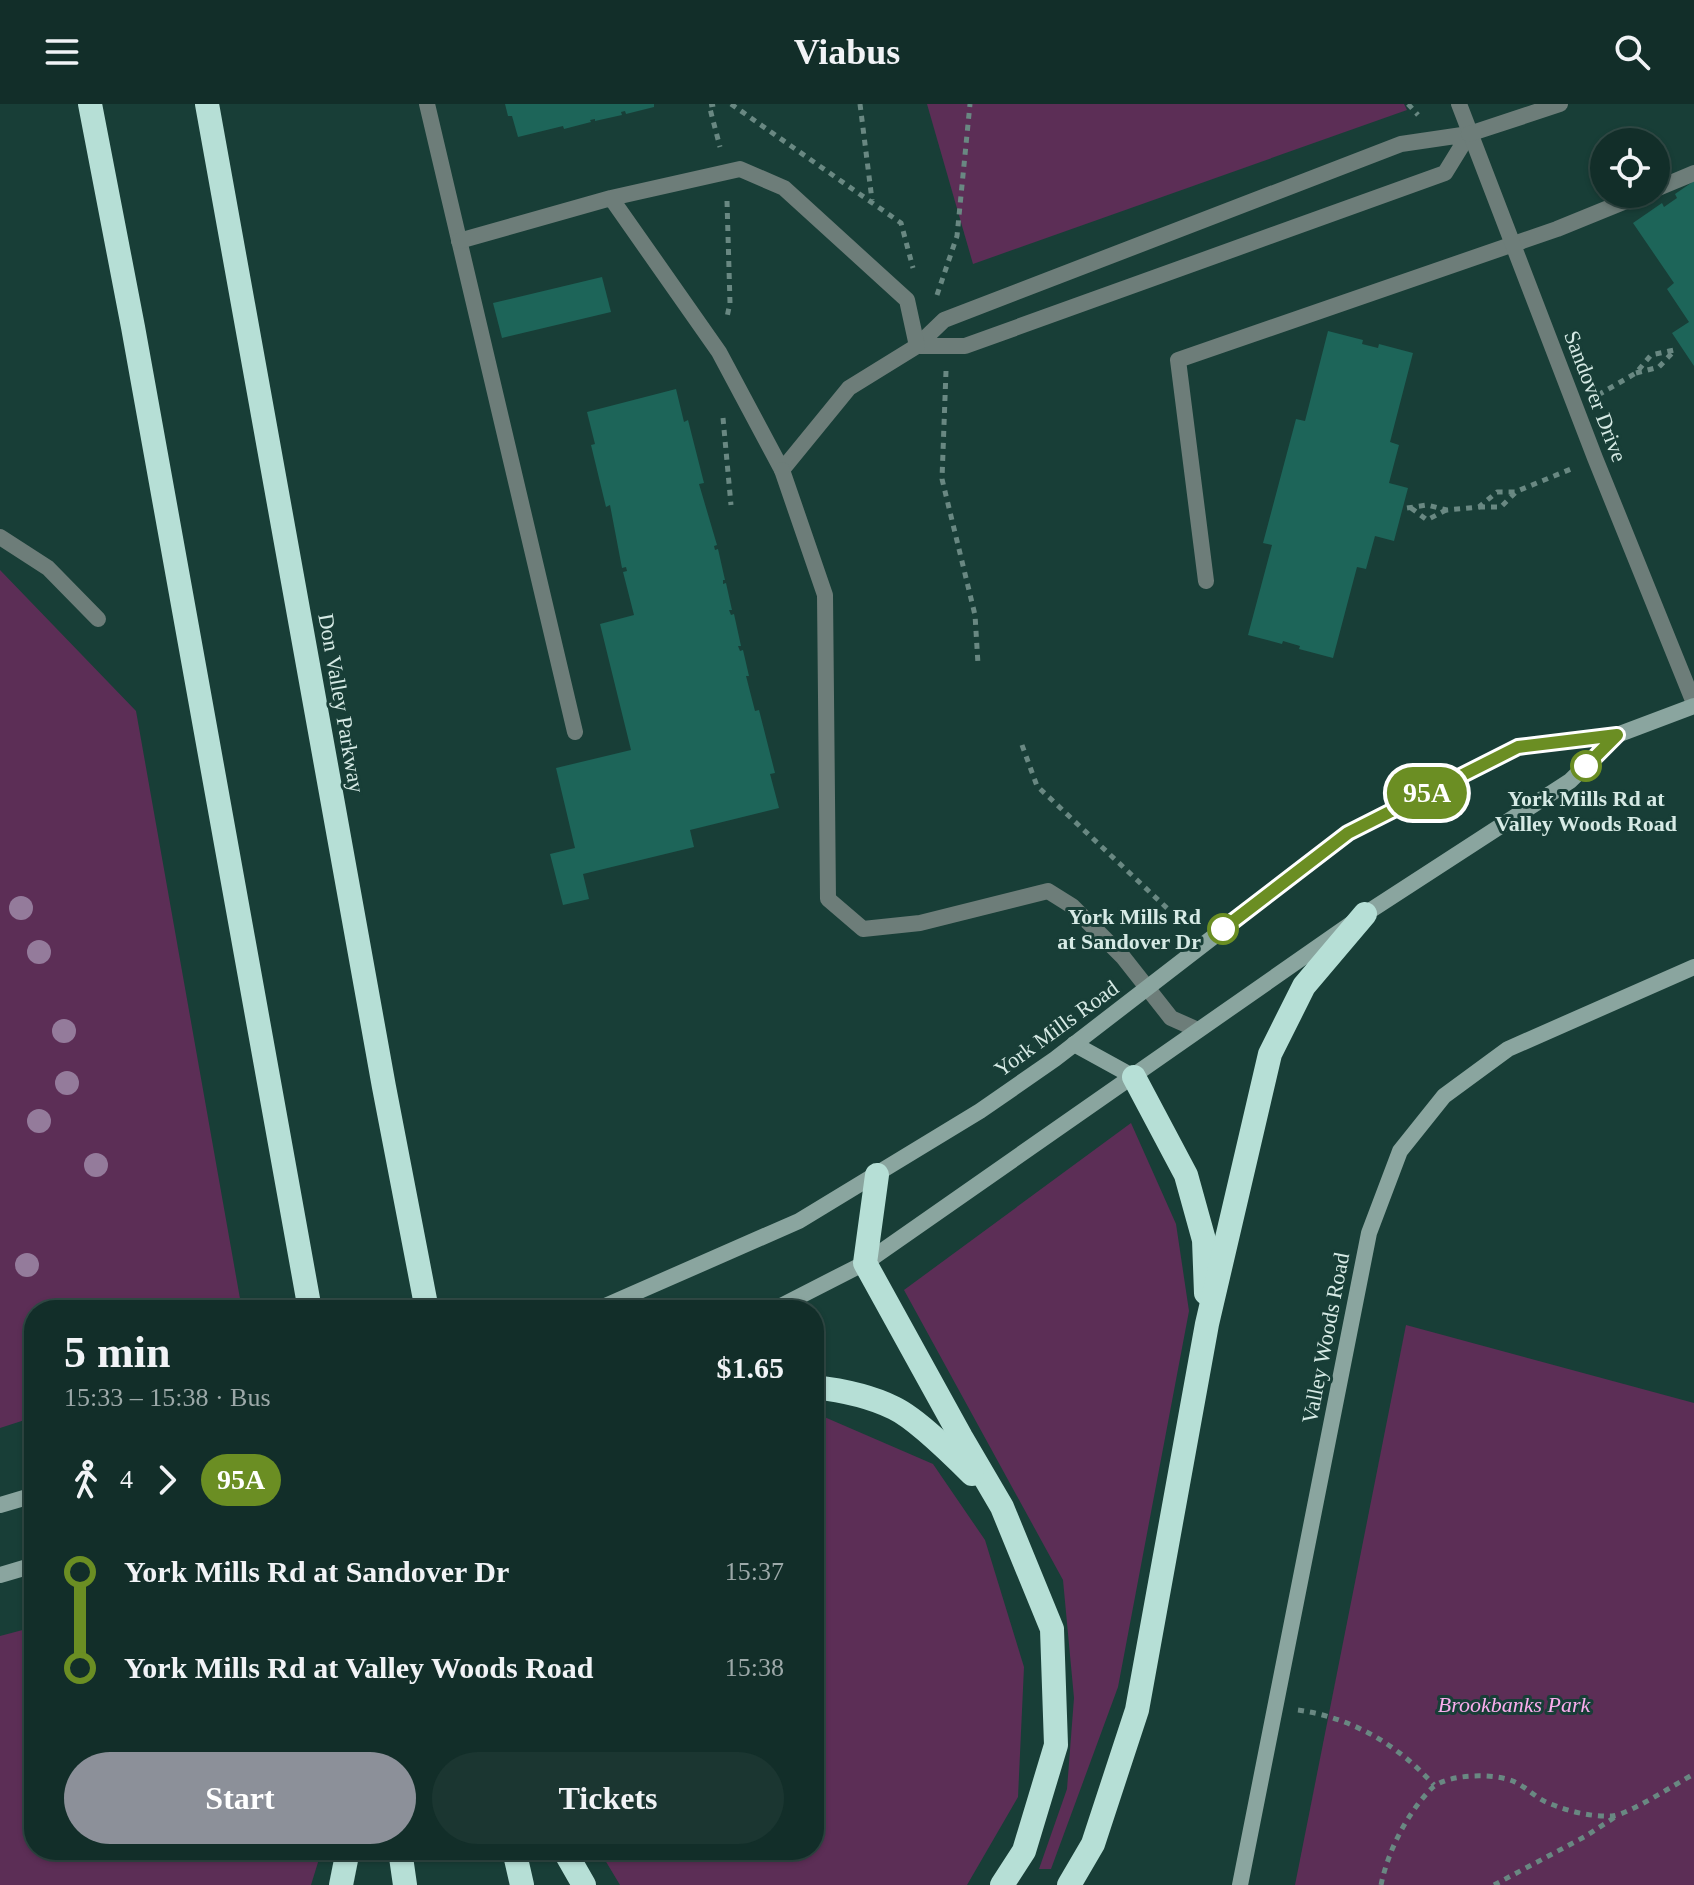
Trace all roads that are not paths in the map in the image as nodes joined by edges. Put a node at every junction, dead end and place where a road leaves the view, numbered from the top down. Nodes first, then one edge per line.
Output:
1 (90, 104) edge
2 (207, 104) edge
3 (427, 104) edge
4 (1459, 104) edge
5 (1560, 104) edge
6 (1469, 134) junction
7 (1694, 173) edge
8 (1670, 183) edge
9 (611, 198) junction
10 (1607, 208) edge
11 (459, 241) junction
12 (1513, 244) junction
13 (915, 347) junction
14 (782, 470) junction
15 (0, 537) edge
16 (1206, 581) dead end
17 (98, 619) dead end
18 (1694, 705) edge
19 (575, 732) dead end
20 (1617, 735) junction
21 (1365, 914) junction
22 (1694, 967) edge
23 (1146, 989) junction
24 (1198, 1030) junction
25 (1074, 1044) junction
26 (1134, 1077) junction
27 (877, 1175) junction
28 (865, 1263) junction
29 (308, 1300) edge
30 (426, 1300) edge
31 (619, 1300) edge
32 (793, 1300) edge
33 (1207, 1324) junction
34 (824, 1388) edge
35 (24, 1498) edge
36 (0, 1505) edge
37 (1002, 1507) junction
38 (24, 1568) edge
39 (0, 1575) edge
40 (346, 1860) edge
41 (401, 1860) edge
42 (516, 1860) edge
43 (570, 1860) edge
44 (341, 1885) edge
45 (405, 1885) edge
46 (522, 1885) edge
47 (584, 1885) edge
48 (1002, 1885) edge
49 (1069, 1885) edge
50 (1240, 1885) edge

1 - 29 highway
2 - 30 highway, Don Valley Parkway
3 - 11 street
4 - 6 street, Sandover Drive
5 - 6 street
6 - 12 street, Sandover Drive
6 - 13 street
6 - 13 street
7 - 8 street
9 - 11 street
9 - 13 street
9 - 14 street
10 - 12 street
11 - 19 street
12 - 16 street
12 - 18 street, Sandover Drive
13 - 14 street
14 - 23 street
15 - 17 street
18 - 20 main road, York Mills Road
20 - 21 main road, York Mills Road
20 - 23 main road, York Mills Road
21 - 24 main road, York Mills Road
21 - 33 highway
22 - 50 main road, Valley Woods Road
23 - 24 street
23 - 25 main road, York Mills Road
24 - 26 main road, York Mills Road
25 - 26 main road
25 - 27 main road, York Mills Road
26 - 28 main road, York Mills Road
26 - 33 highway
27 - 28 highway
27 - 31 main road, York Mills Road
28 - 32 main road, York Mills Road
28 - 37 highway
33 - 49 highway
34 - 37 highway
35 - 36 main road
37 - 48 highway
38 - 39 main road
40 - 44 highway
41 - 45 highway
42 - 46 highway
43 - 47 highway

